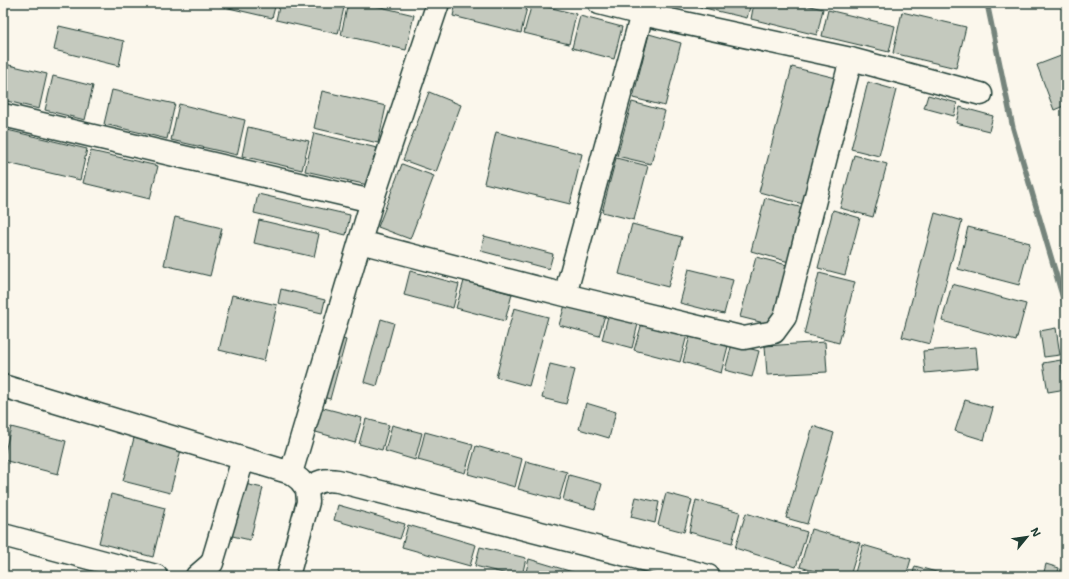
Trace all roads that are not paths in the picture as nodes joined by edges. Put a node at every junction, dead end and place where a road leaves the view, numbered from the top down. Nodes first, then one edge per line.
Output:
1 (436, 3) edge
2 (599, 3) edge
3 (642, 14) junction
4 (850, 59) junction
5 (981, 94) dead end
6 (3, 115) edge
7 (372, 201) junction
8 (360, 242) junction
9 (565, 295) junction
10 (3, 386) edge
11 (243, 459) junction
12 (291, 473) junction
13 (307, 489) junction
14 (3, 535) edge
15 (699, 575) edge
16 (156, 576) edge
17 (197, 576) edge
18 (288, 576) edge

1 - 7 street
2 - 3 street
3 - 4 street
3 - 9 street
4 - 5 street
4 - 9 street
6 - 7 street
7 - 8 street
8 - 9 street
8 - 12 street
10 - 11 street
11 - 12 street
11 - 17 street
12 - 13 street
13 - 15 street
13 - 18 street
14 - 16 street

